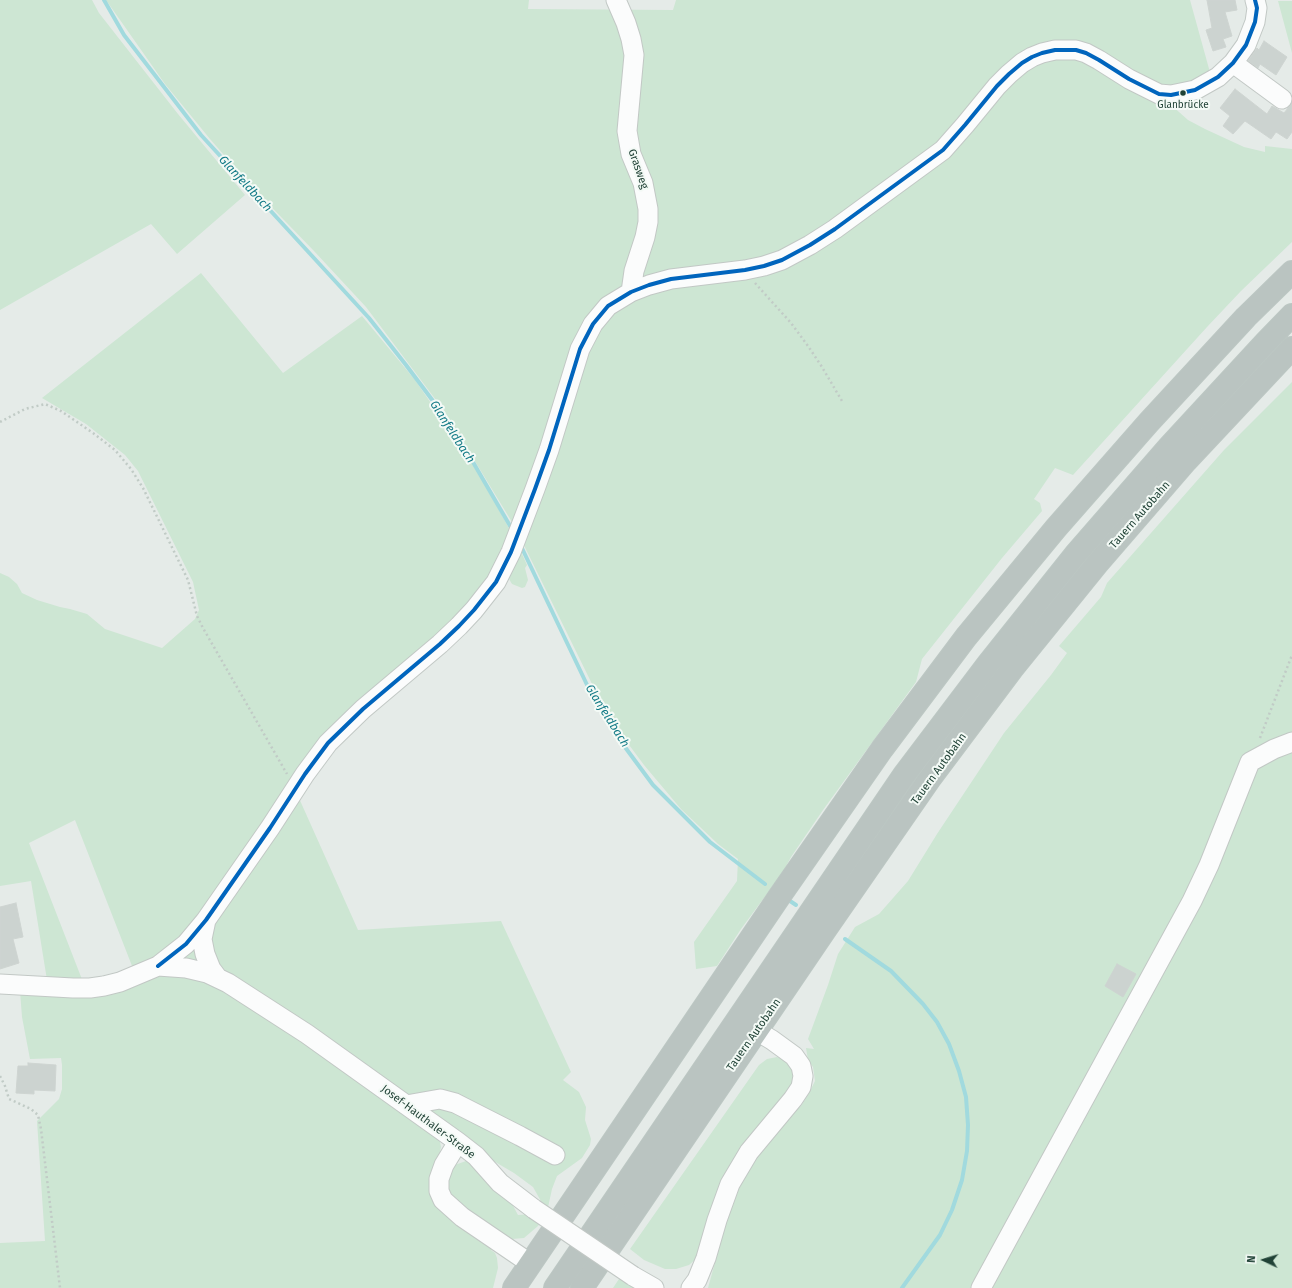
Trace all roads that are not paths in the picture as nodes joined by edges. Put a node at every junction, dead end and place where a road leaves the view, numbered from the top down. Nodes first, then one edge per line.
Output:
1 (616, 0) edge
2 (1255, 0) edge
3 (1233, 63) junction
4 (1282, 99) dead end
5 (1292, 272) edge
6 (631, 292) junction
7 (1292, 315) edge
8 (1292, 348) edge
9 (1292, 742) edge
10 (206, 920) junction
11 (158, 966) junction
12 (217, 977) junction
13 (0, 984) edge
14 (757, 1031) junction
15 (406, 1105) junction
16 (458, 1142) junction
17 (555, 1155) dead end
18 (531, 1264) junction
19 (514, 1288) edge
20 (555, 1288) edge
21 (582, 1288) edge
22 (654, 1288) edge
23 (691, 1288) edge
24 (981, 1288) edge

1 - 6 street, Grasweg
2 - 3 street
3 - 4 street
3 - 6 street
5 - 18 highway
6 - 10 street
7 - 20 highway
8 - 14 highway, Tauern Autobahn
9 - 24 street
10 - 11 street
10 - 12 street
11 - 12 street, Josef-Hauthaler-Straße
11 - 13 street, Josef-Hauthaler-Straße
12 - 15 street, Josef-Hauthaler-Straße
14 - 21 highway, Tauern Autobahn
14 - 23 street
15 - 16 street, Josef-Hauthaler-Straße
15 - 17 street
16 - 18 street
16 - 22 street, Josef-Hauthaler-Straße, bridge
18 - 19 highway

